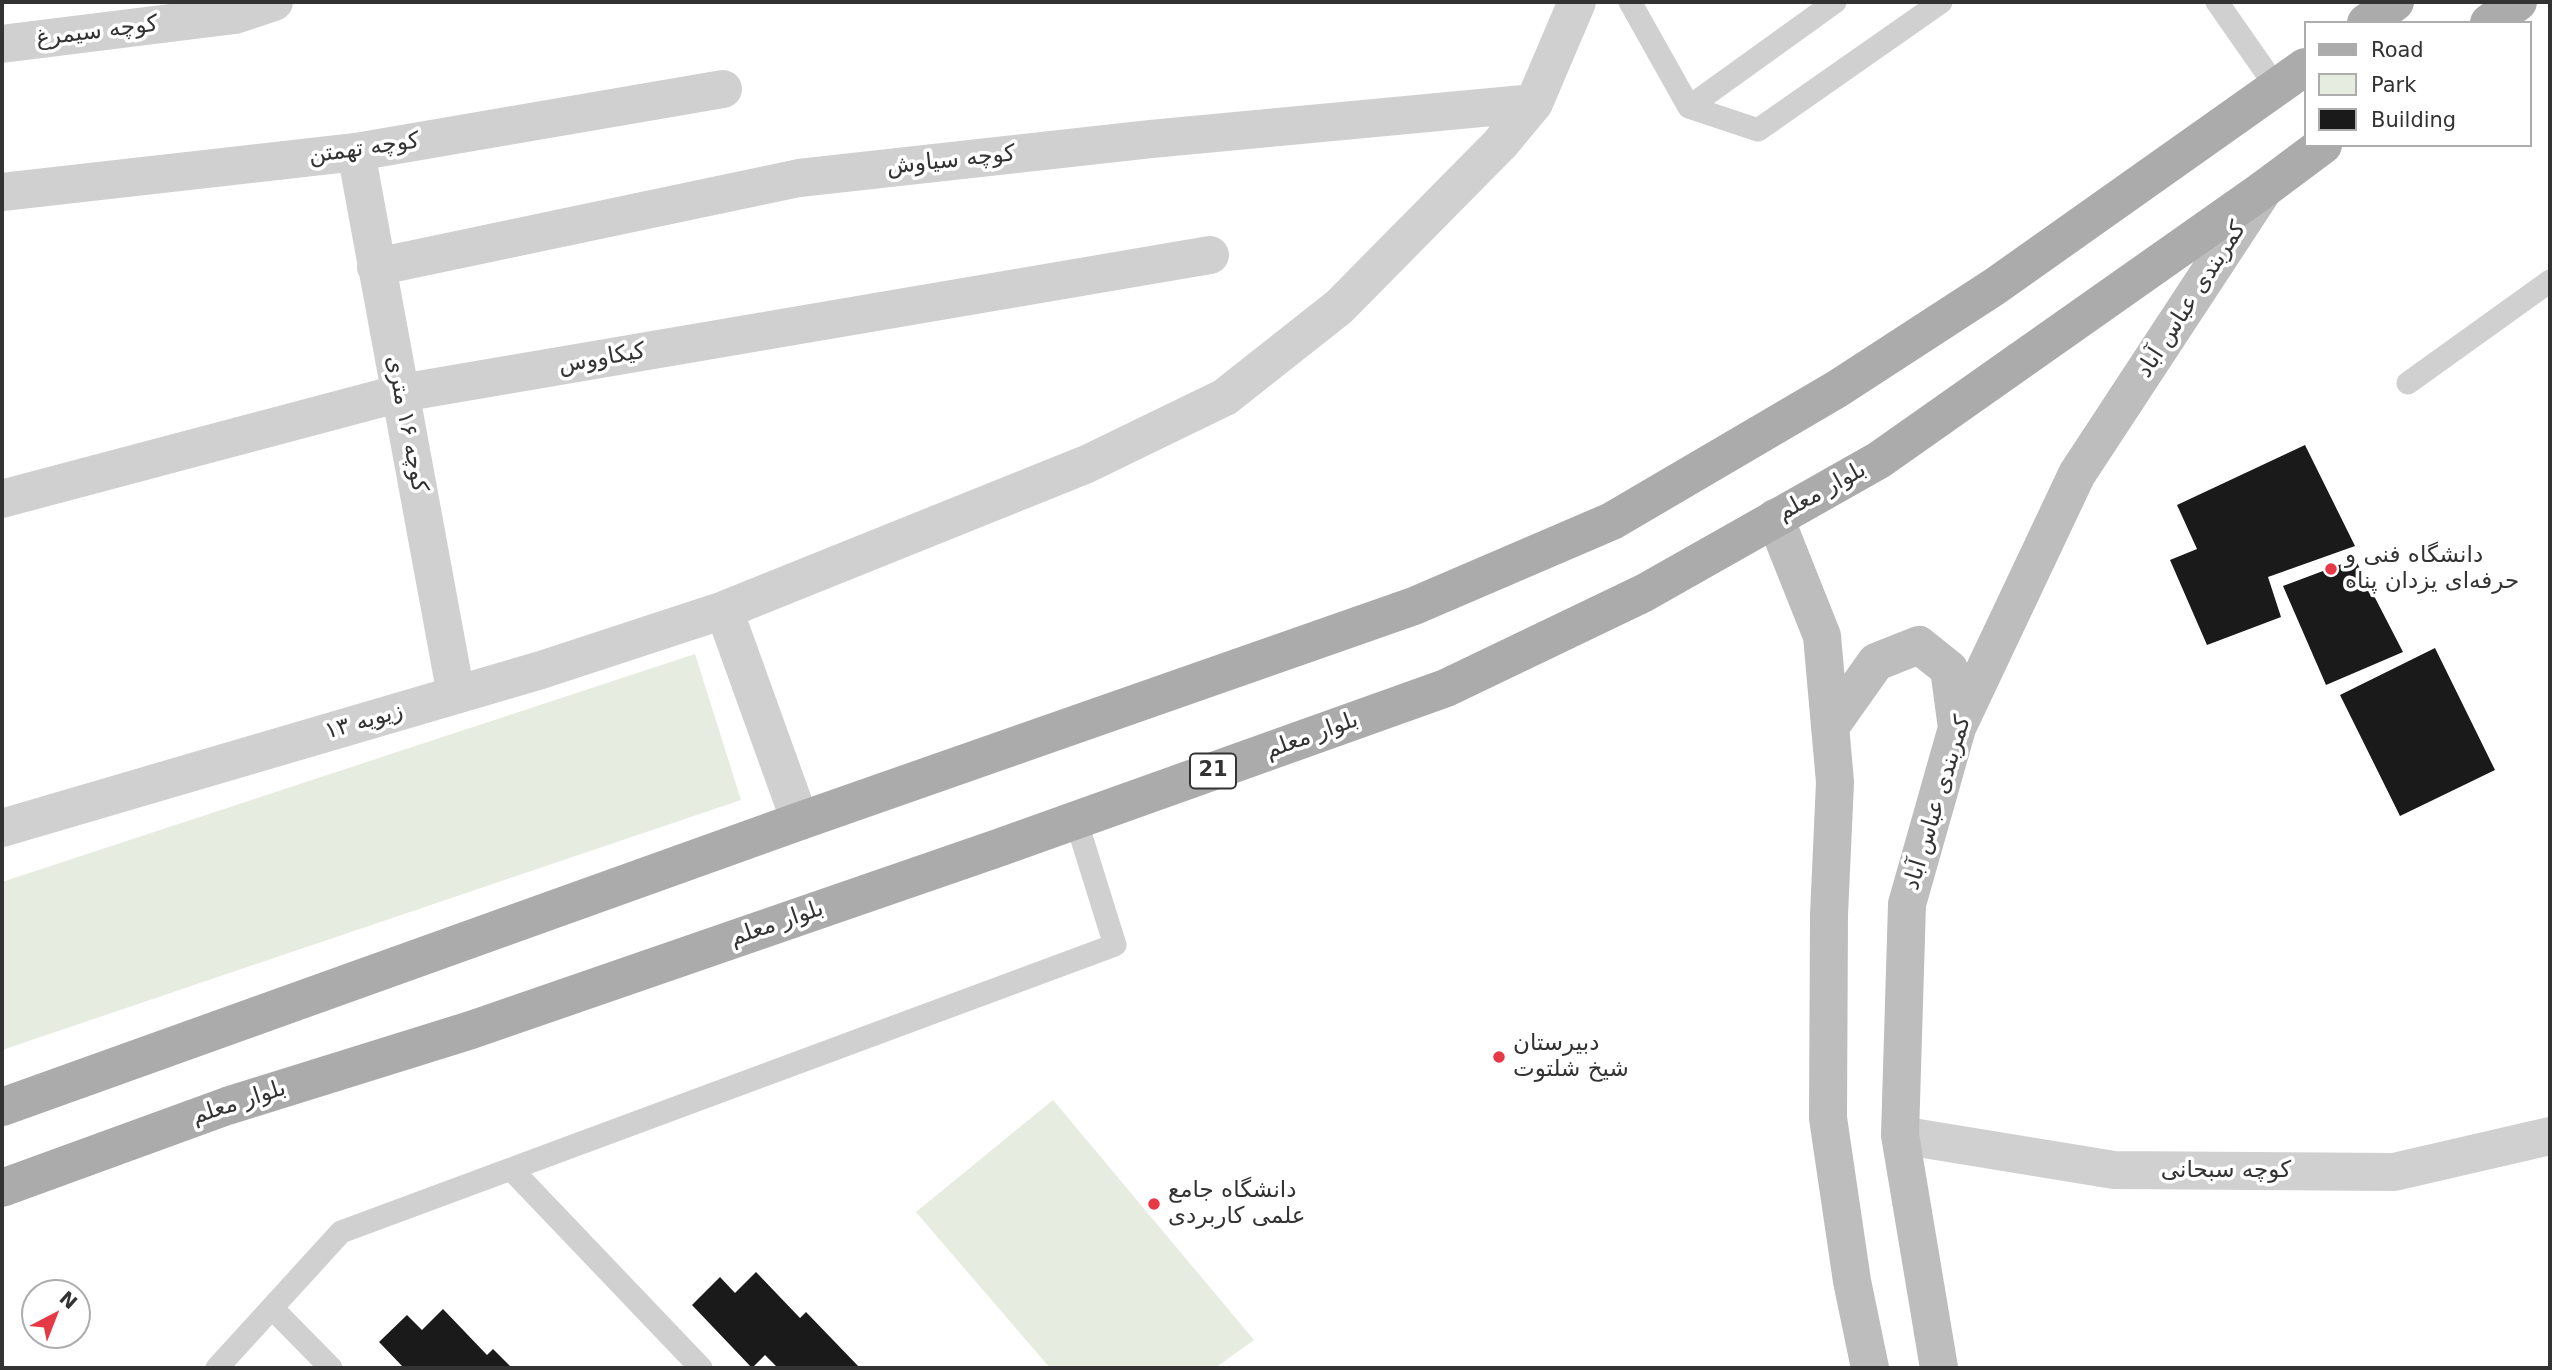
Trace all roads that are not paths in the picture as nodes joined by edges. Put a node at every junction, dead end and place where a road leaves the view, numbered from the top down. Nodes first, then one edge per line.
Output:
1 (274, 2) edge
2 (1577, 2) edge
3 (1835, 2) edge
4 (1941, 2) edge
5 (2217, 2) edge
6 (2395, 2) edge
7 (2518, 2) edge
8 (1633, 4) edge
9 (2370, 21) edge
10 (2491, 21) edge
11 (2, 44) edge
12 (2291, 78) edge
13 (723, 89) dead end
14 (1534, 103) junction
15 (1689, 107) junction
16 (2320, 147) edge
17 (356, 152) junction
18 (2264, 189) junction
19 (2, 192) edge
20 (1210, 255) dead end
21 (376, 267) junction
22 (2550, 281) edge
23 (2408, 383) dead end
24 (401, 393) junction
25 (2, 499) edge
26 (1775, 518) junction
27 (724, 610) junction
28 (456, 695) junction
29 (1830, 727) junction
30 (1957, 728) junction
31 (1076, 820) junction
32 (800, 821) junction
33 (2, 822) edge
34 (2, 1107) edge
35 (1900, 1135) junction
36 (2550, 1136) edge
37 (511, 1169) junction
38 (2, 1188) edge
39 (272, 1308) junction
40 (217, 1368) edge
41 (331, 1368) edge
42 (701, 1368) edge
43 (1870, 1368) edge
44 (1939, 1368) edge

1 - 11 street, کوچه سیمرغ
2 - 14 street, زیویه ۱۳
3 - 15 lane
4 - 15 lane
5 - 12 lane
6 - 9 main road
7 - 10 main road
8 - 15 lane
12 - 32 main road
13 - 17 street, کوچه تهمتن
14 - 21 street, کوچه سیاوش
14 - 27 street, زیویه ۱۳
16 - 18 main road, بلوار معلم / 21
17 - 19 street, کوچه تهمتن
17 - 21 street, کوچه ۱۶ متری
18 - 26 main road, بلوار معلم / 21
18 - 30 main road, کمربندی عباس آباد
20 - 24 street, کیکاووس
21 - 24 street, کوچه ۱۶ متری
22 - 23 lane
24 - 25 street, کیکاووس
24 - 28 street, کوچه ۱۶ متری
26 - 29 main road
26 - 31 main road, بلوار معلم / 21
27 - 28 street, زیویه ۱۳
27 - 32 street
28 - 33 street, زیویه ۱۳
29 - 30 main road
29 - 43 main road
30 - 35 main road, کمربندی عباس آباد
31 - 37 lane
31 - 38 main road, بلوار معلم / 21
32 - 34 main road
35 - 36 street, کوچه سبحانی
35 - 44 main road, کمربندی عباس آباد
37 - 39 lane
37 - 42 lane
39 - 40 lane
39 - 41 lane

